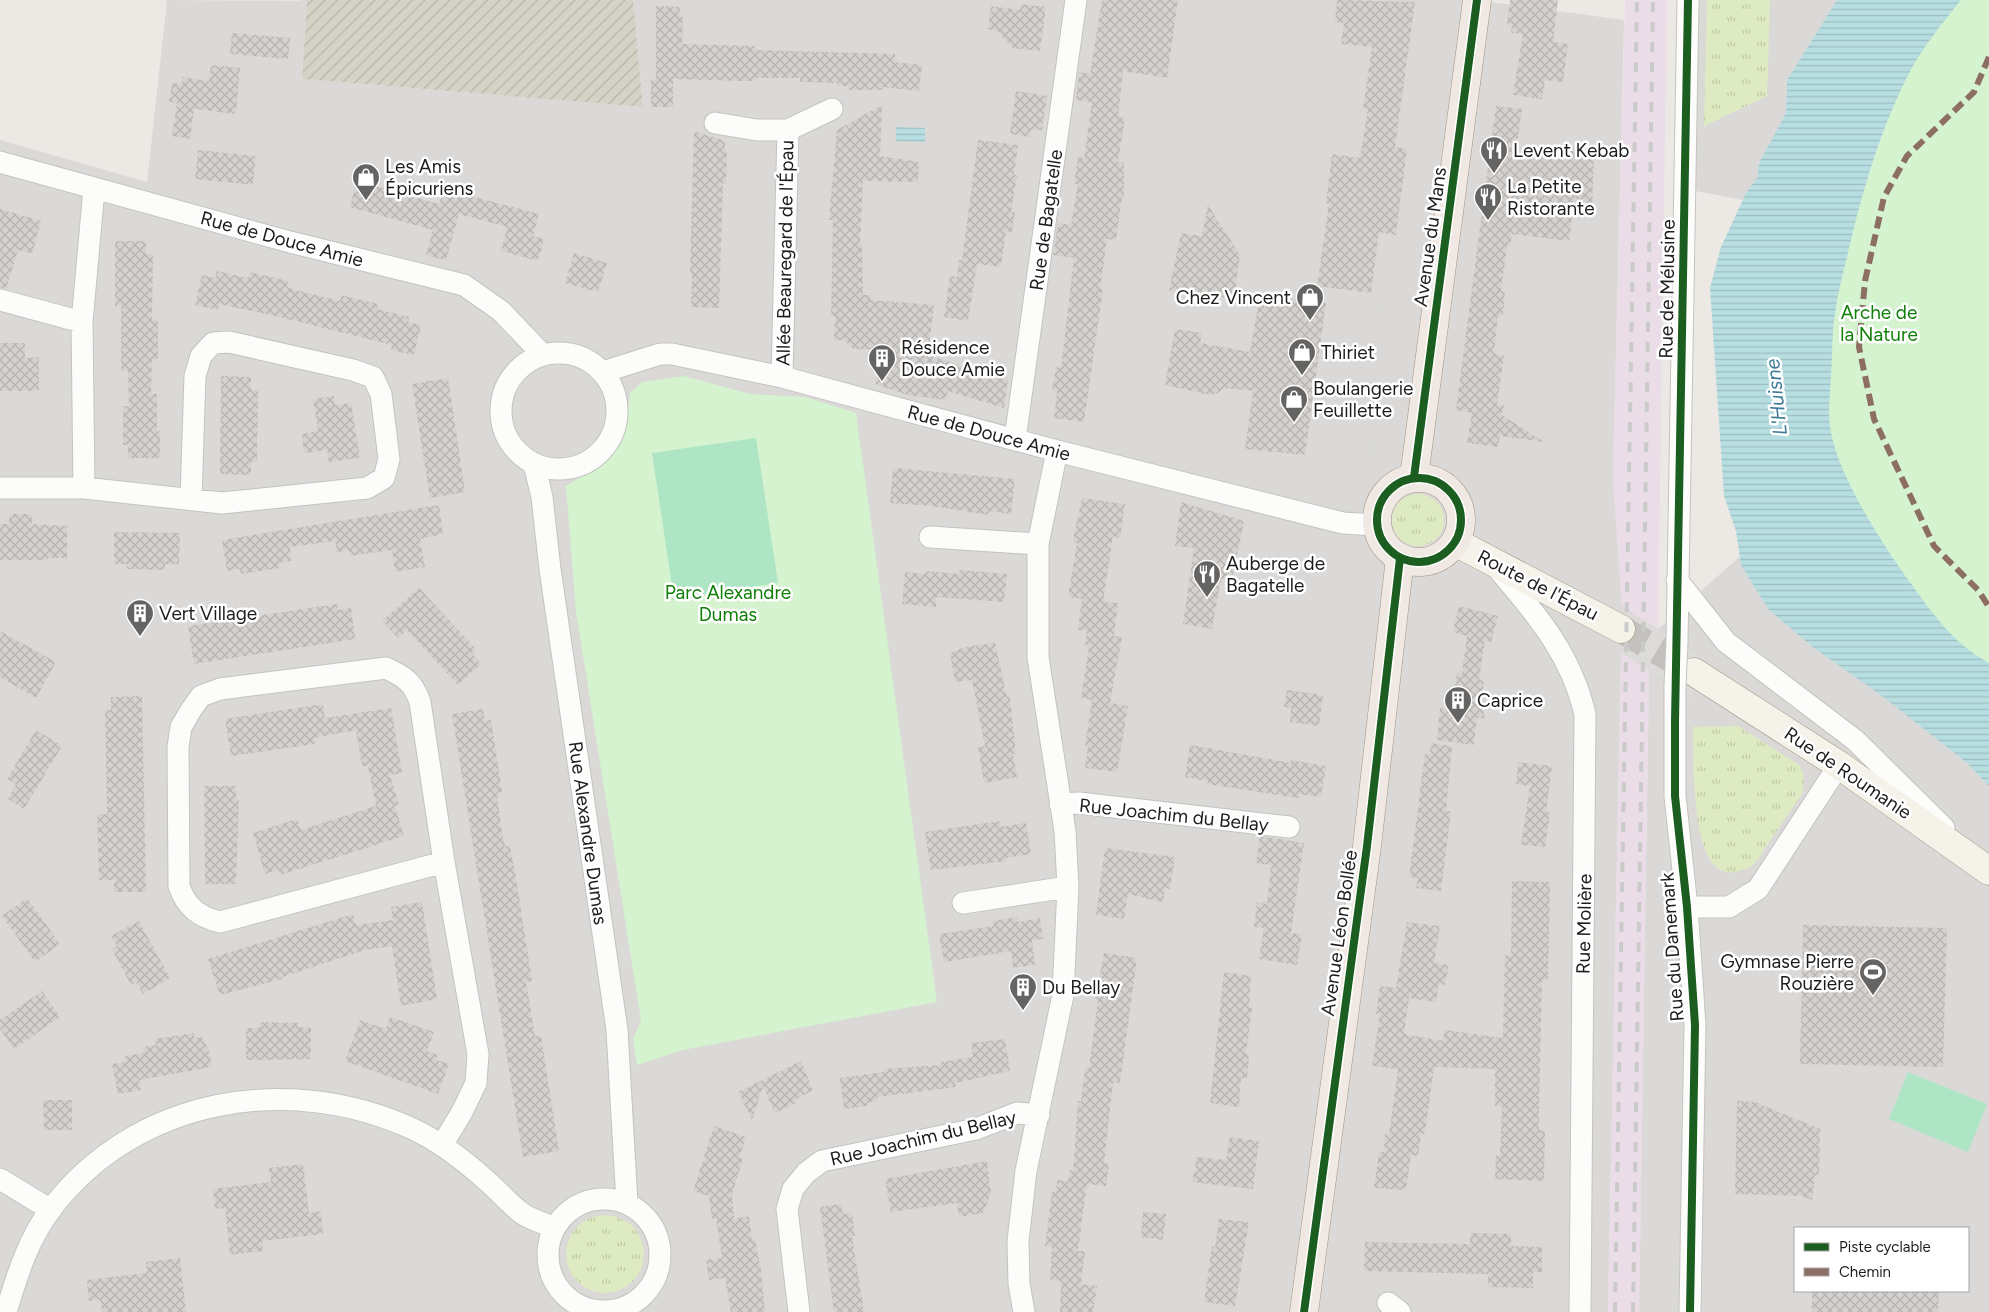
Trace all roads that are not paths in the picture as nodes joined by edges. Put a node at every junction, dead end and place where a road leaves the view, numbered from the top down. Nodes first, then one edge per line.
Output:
1 (1076, 0) edge
2 (1477, 0) edge
3 (1688, 0) edge
4 (832, 109) dead end
5 (715, 123) dead end
6 (788, 130) junction
7 (0, 162) edge
8 (94, 189) junction
9 (0, 300) edge
10 (82, 322) junction
11 (542, 354) junction
12 (603, 372) junction
13 (782, 377) junction
14 (1015, 439) junction
15 (1057, 451) junction
16 (534, 464) junction
17 (1414, 478) junction
18 (0, 488) edge
19 (84, 488) junction
20 (192, 499) junction
21 (1376, 525) junction
22 (930, 537) dead end
23 (1455, 542) junction
24 (1038, 544) junction
25 (1400, 558) junction
26 (1494, 564) junction
27 (1677, 580) junction
28 (1621, 629) tunnel mouth
29 (1692, 679) junction
30 (1839, 765) junction
31 (1060, 804) junction
32 (1289, 827) dead end
33 (444, 862) junction
34 (1986, 868) edge
35 (1068, 887) junction
36 (963, 903) dead end
37 (1687, 907) junction
38 (1039, 1115) junction
39 (442, 1145) junction
40 (0, 1179) edge
41 (627, 1203) junction
42 (50, 1210) junction
43 (554, 1228) junction
44 (647, 1303) edge
45 (611, 1311) edge
46 (6, 1312) edge
47 (799, 1312) edge
48 (1024, 1312) edge
49 (1304, 1312) edge
50 (1580, 1312) edge
51 (1690, 1312) edge

1 - 14 street, Rue de Bagatelle
2 - 17 main road, Avenue du Mans
3 - 27 street, Rue de Mélusine
4 - 6 street, Allée Beauregard de l'Épau
5 - 6 street, Allée Beauregard de l'Épau
6 - 13 street, Allée Beauregard de l'Épau
7 - 8 street, Rue de Douce Amie
8 - 10 street
8 - 11 street, Rue de Douce Amie
9 - 10 street
10 - 19 street
11 - 12 street
11 - 16 street
12 - 13 street, Rue de Douce Amie
12 - 16 street
13 - 14 street, Rue de Douce Amie
14 - 15 street, Rue de Douce Amie
15 - 21 street, Rue de Douce Amie
15 - 24 street, Rue Joachim du Bellay
16 - 41 street, Rue Alexandre Dumas
17 - 21 main road
17 - 23 main road
18 - 19 street
19 - 20 street
20 - 20 street
21 - 25 main road
22 - 24 street
23 - 25 main road
23 - 26 street, Route de l'Épau
24 - 31 street, Rue Joachim du Bellay
25 - 49 main road, Avenue Léon Bollée
26 - 28 street, Route de l'Épau
26 - 50 street, Rue Molière
27 - 29 street, Rue du Danemark, bridge
27 - 34 street
29 - 30 street, Rue de Roumanie
29 - 37 street, Rue du Danemark
30 - 34 street, Rue de Roumanie
30 - 37 street, Rue du Danemark
31 - 32 street, Rue Joachim du Bellay
31 - 35 street, Rue Joachim du Bellay
33 - 33 street
33 - 39 street
35 - 36 street
35 - 38 street, Rue Joachim du Bellay
37 - 51 street, Rue du Danemark
38 - 47 street, Rue Joachim du Bellay
38 - 48 street, Rue Joachim du Bellay
39 - 42 street
39 - 43 street
40 - 42 street
41 - 43 street
41 - 44 street
42 - 46 street
43 - 45 street
44 - 45 street

